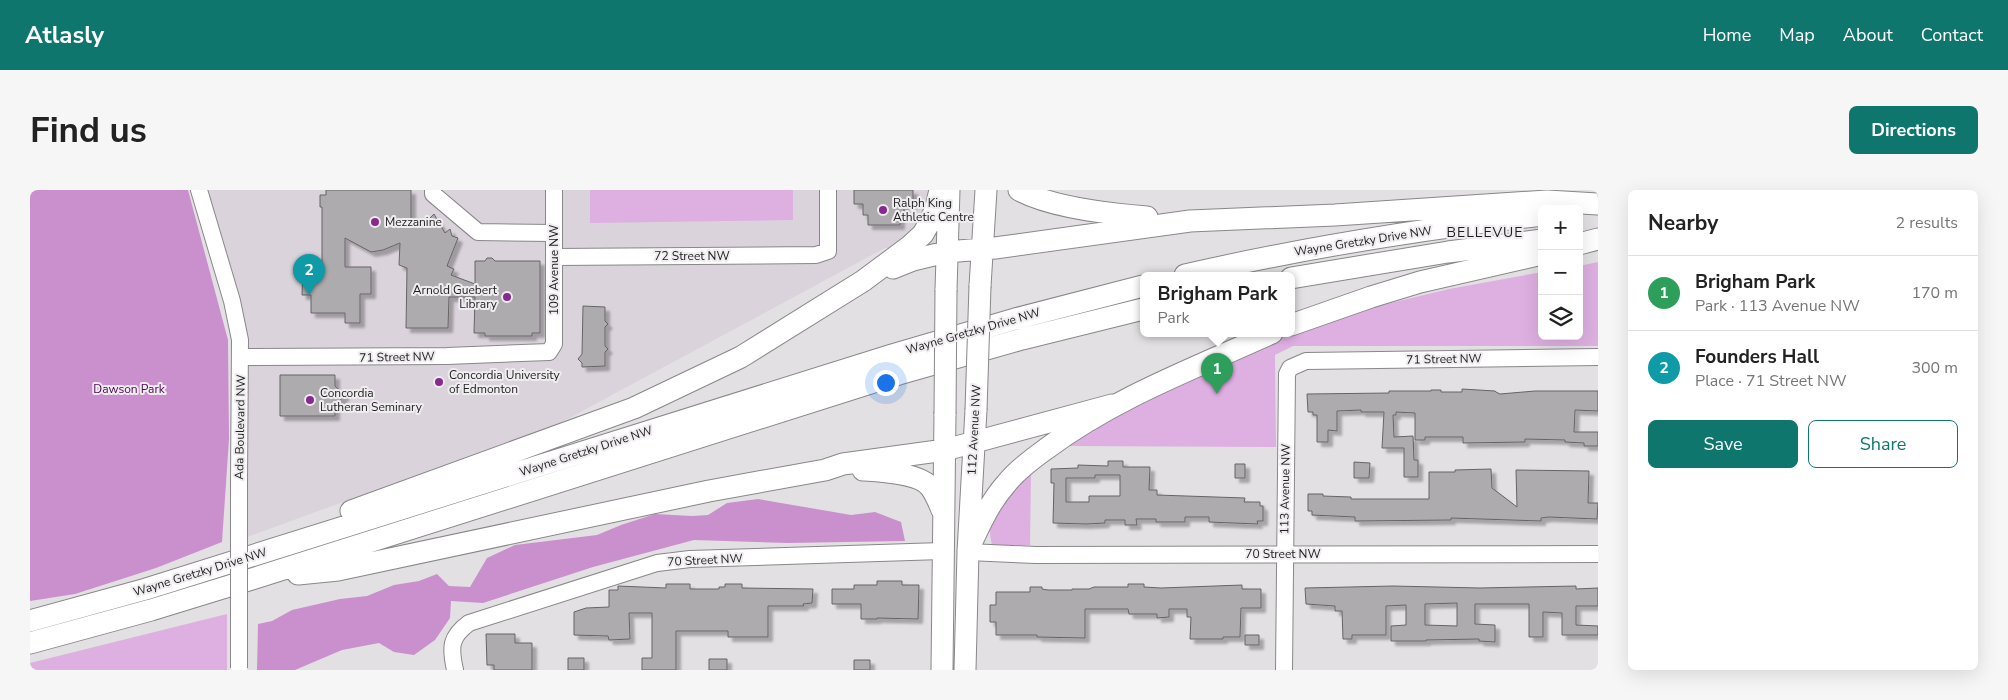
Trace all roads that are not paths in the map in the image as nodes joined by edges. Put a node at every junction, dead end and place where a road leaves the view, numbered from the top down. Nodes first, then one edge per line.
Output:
1 (199, 190) edge
2 (433, 190) edge
3 (554, 190) edge
4 (828, 190) edge
5 (940, 190) edge
6 (949, 190) edge
7 (986, 190) edge
8 (1019, 190) edge
9 (1598, 204) edge
10 (1598, 210) edge
11 (1583, 212) edge
12 (1538, 216) edge
13 (1190, 221) junction
14 (554, 232) junction
15 (1598, 235) edge
16 (1583, 236) edge
17 (1598, 240) edge
18 (1538, 241) edge
19 (1583, 243) edge
20 (981, 248) junction
21 (946, 252) junction
22 (1538, 255) edge
23 (554, 257) junction
24 (1200, 272) edge
25 (1295, 277) edge
26 (863, 281) junction
27 (1140, 287) edge
28 (1140, 310) edge
29 (1295, 324) edge
30 (1263, 337) edge
31 (552, 350) joint
32 (241, 357) junction
33 (1598, 357) edge
34 (1290, 368) joint
35 (1112, 406) junction
36 (974, 442) junction
37 (945, 450) junction
38 (825, 470) junction
39 (943, 512) junction
40 (942, 550) junction
41 (968, 551) junction
42 (1284, 554) junction
43 (1598, 554) edge
44 (250, 556) junction
45 (252, 579) junction
46 (30, 621) edge
47 (30, 643) edge
48 (239, 669) edge
49 (454, 670) edge
50 (942, 670) edge
51 (965, 670) edge
52 (1284, 670) edge

1 - 32 street, Ada Boulevard NW
2 - 14 street
3 - 14 street, 109 Avenue NW
4 - 23 street, 72 Street NW
5 - 26 main road
6 - 21 main road
7 - 20 main road, 112 Avenue NW
8 - 13 main road
9 - 13 main road
10 - 11 main road
12 - 24 main road, Wayne Gretzky Drive NW
13 - 20 main road
14 - 23 street, 109 Avenue NW
15 - 16 main road
17 - 19 main road
18 - 25 main road, Wayne Gretzky Drive NW
20 - 21 main road
20 - 36 main road, 112 Avenue NW, bridge
21 - 26 main road
21 - 37 main road, bridge
22 - 29 main road
23 - 31 street, 109 Avenue NW
26 - 44 main road
27 - 44 main road, Wayne Gretzky Drive NW
28 - 45 main road, Wayne Gretzky Drive NW
30 - 35 main road
31 - 32 street, 71 Street NW
32 - 48 street, Ada Boulevard NW, bridge
33 - 34 street, 71 Street NW
34 - 42 street, 113 Avenue NW
35 - 36 main road
35 - 41 main road
36 - 37 main road
36 - 41 main road, 112 Avenue NW
37 - 38 main road
37 - 39 main road
38 - 39 main road
38 - 45 main road
39 - 40 main road
40 - 49 street, 70 Street NW
40 - 50 main road
41 - 42 street, 70 Street NW
41 - 51 main road, 112 Avenue NW
42 - 43 street, 70 Street NW
42 - 52 street, 113 Avenue NW
44 - 46 main road, Wayne Gretzky Drive NW
45 - 47 main road, Wayne Gretzky Drive NW

